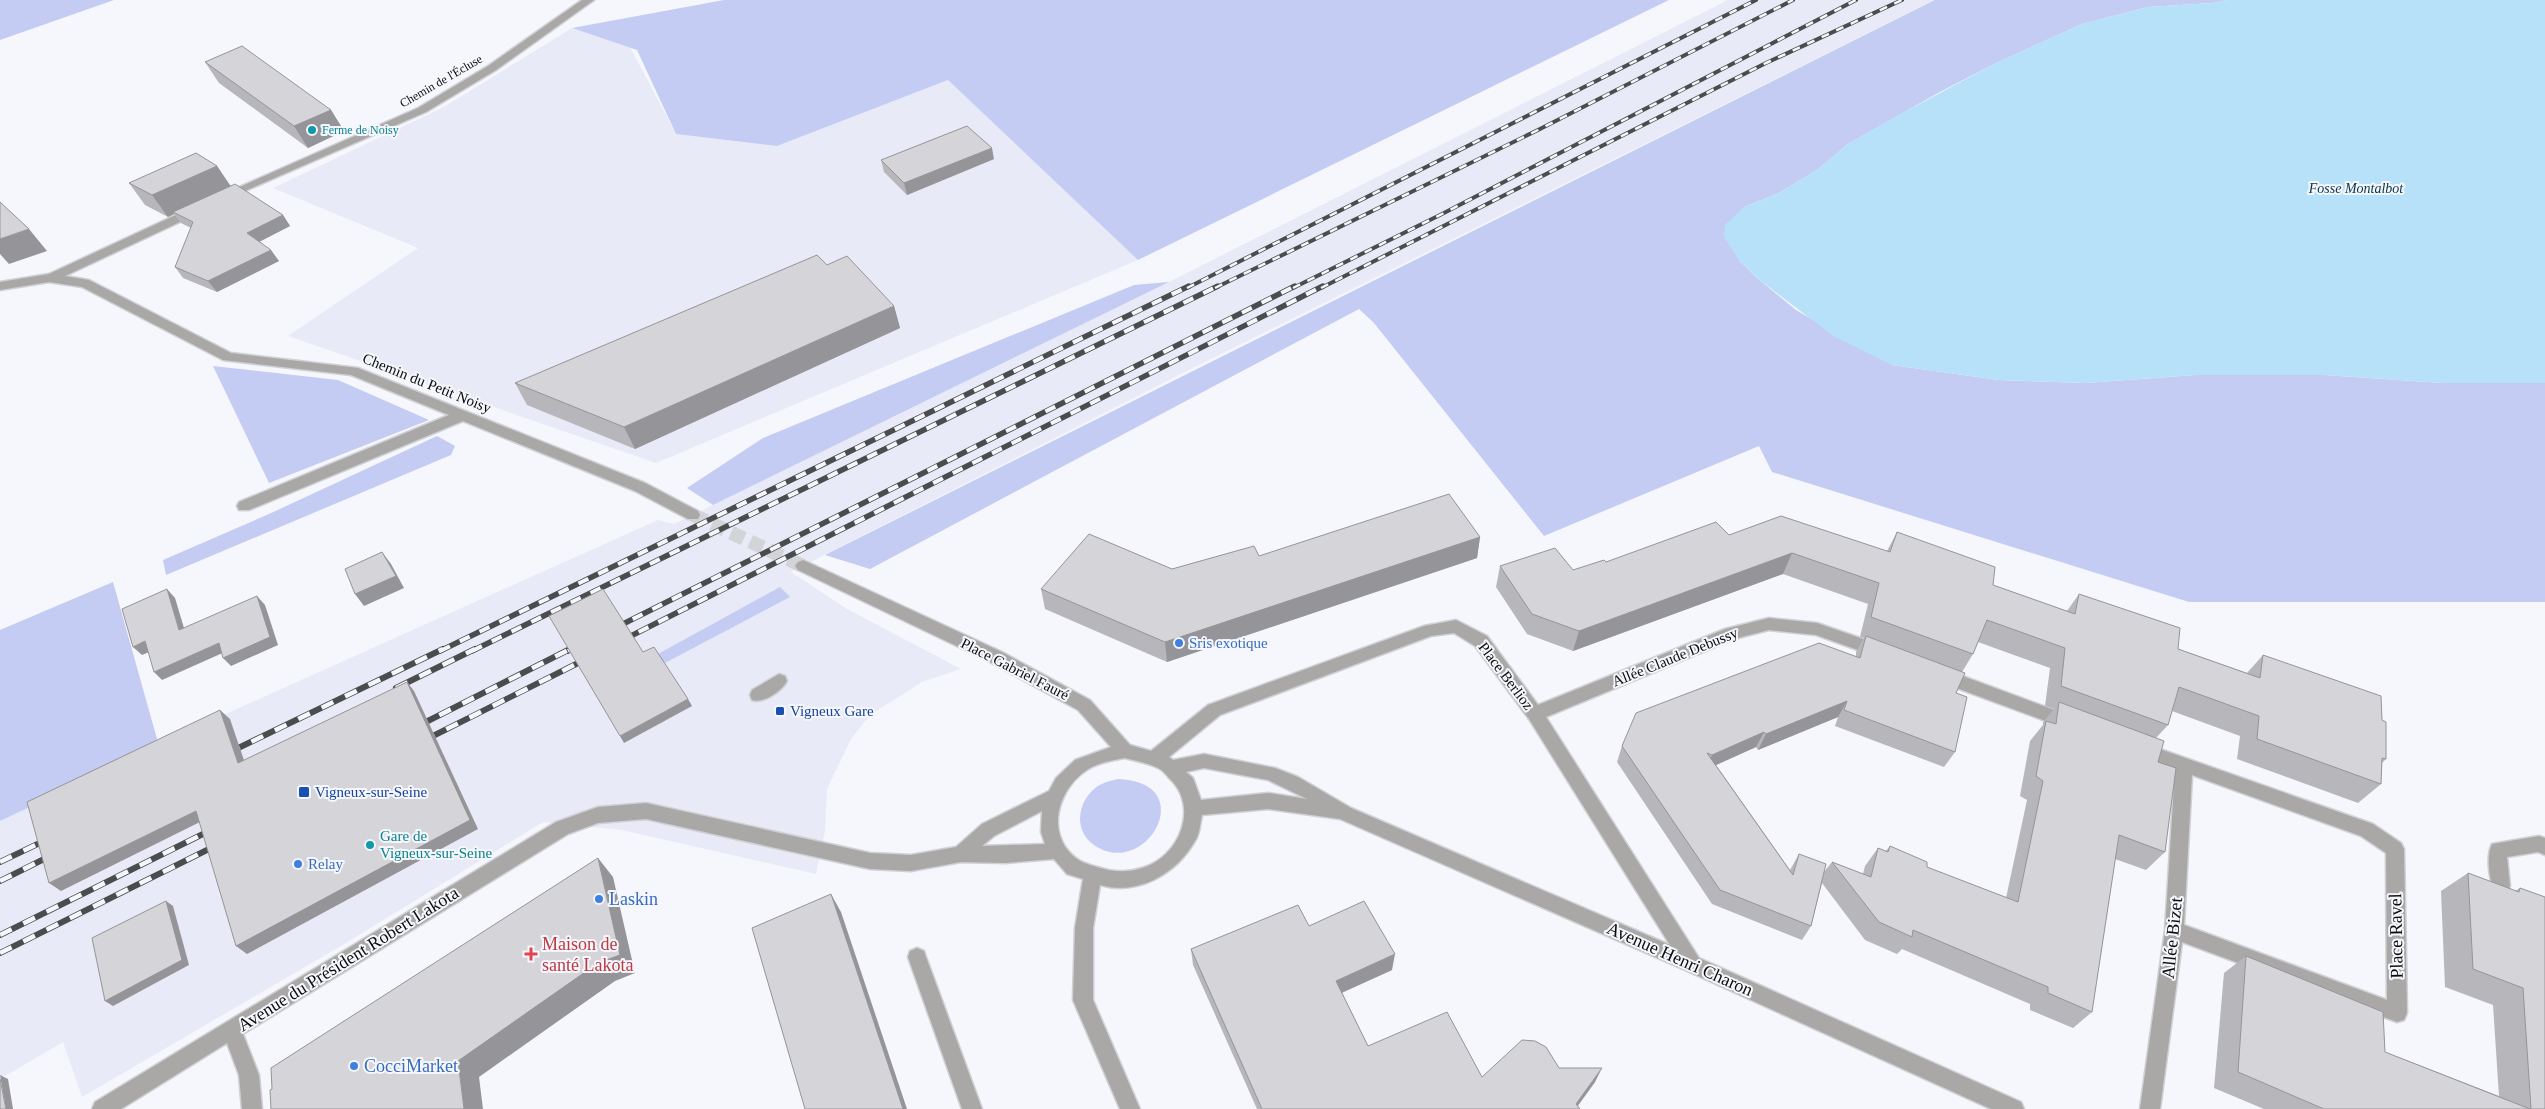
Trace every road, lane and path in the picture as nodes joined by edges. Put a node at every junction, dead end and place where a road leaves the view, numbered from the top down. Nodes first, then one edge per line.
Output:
1 (589, 0) edge
2 (49, 278) junction
3 (0, 286) edge
4 (462, 415) junction
5 (244, 506) dead end
6 (692, 515) tunnel mouth
7 (803, 566) tunnel mouth
8 (1899, 660) edge
9 (1927, 670) edge
10 (779, 681) dead end
11 (758, 695) dead end
12 (1535, 714) junction
13 (2083, 728) edge
14 (2129, 745) edge
15 (1125, 751) junction
16 (1156, 757) junction
17 (2184, 766) junction
18 (1173, 767) junction
19 (1054, 797) junction
20 (1195, 808) junction
21 (1345, 813) junction
22 (2545, 847) edge
23 (1057, 851) junction
24 (961, 854) junction
25 (1092, 878) junction
26 (2501, 886) edge
27 (2174, 930) junction
28 (917, 957) dead end
29 (1692, 964) junction
30 (232, 1030) junction
31 (102, 1109) edge
32 (252, 1109) edge
33 (972, 1109) edge
34 (1130, 1109) edge
35 (2014, 1109) edge
36 (2150, 1109) edge

1 - 2 street, Chemin de l'Écluse
2 - 3 street, Chemin du Petit Noisy
2 - 4 street, Chemin du Petit Noisy
4 - 5 street
4 - 6 street, Chemin du Petit Noisy
7 - 15 street, Place Gabriel Fauré
8 - 12 street, Allée Claude Debussy
9 - 13 street
10 - 11 street
12 - 16 street, Place Berlioz
12 - 29 street, Place Berlioz
14 - 17 street
15 - 16 street
15 - 19 street
16 - 18 street
17 - 27 street, Allée Bizet
17 - 27 street, Place Ravel
18 - 20 street
18 - 21 street, Avenue Henri Charon
19 - 23 street
19 - 24 street
20 - 21 street, Avenue Henri Charon
20 - 25 street
21 - 29 street, Avenue Henri Charon
22 - 26 street
23 - 24 street, Avenue du Président Robert Lakota
23 - 25 street
24 - 30 street, Avenue du Président Robert Lakota
25 - 34 street
27 - 36 street, Allée Bizet
28 - 33 street
29 - 35 street, Avenue Henri Charon
30 - 31 street, Avenue du Président Robert Lakota
30 - 32 street

